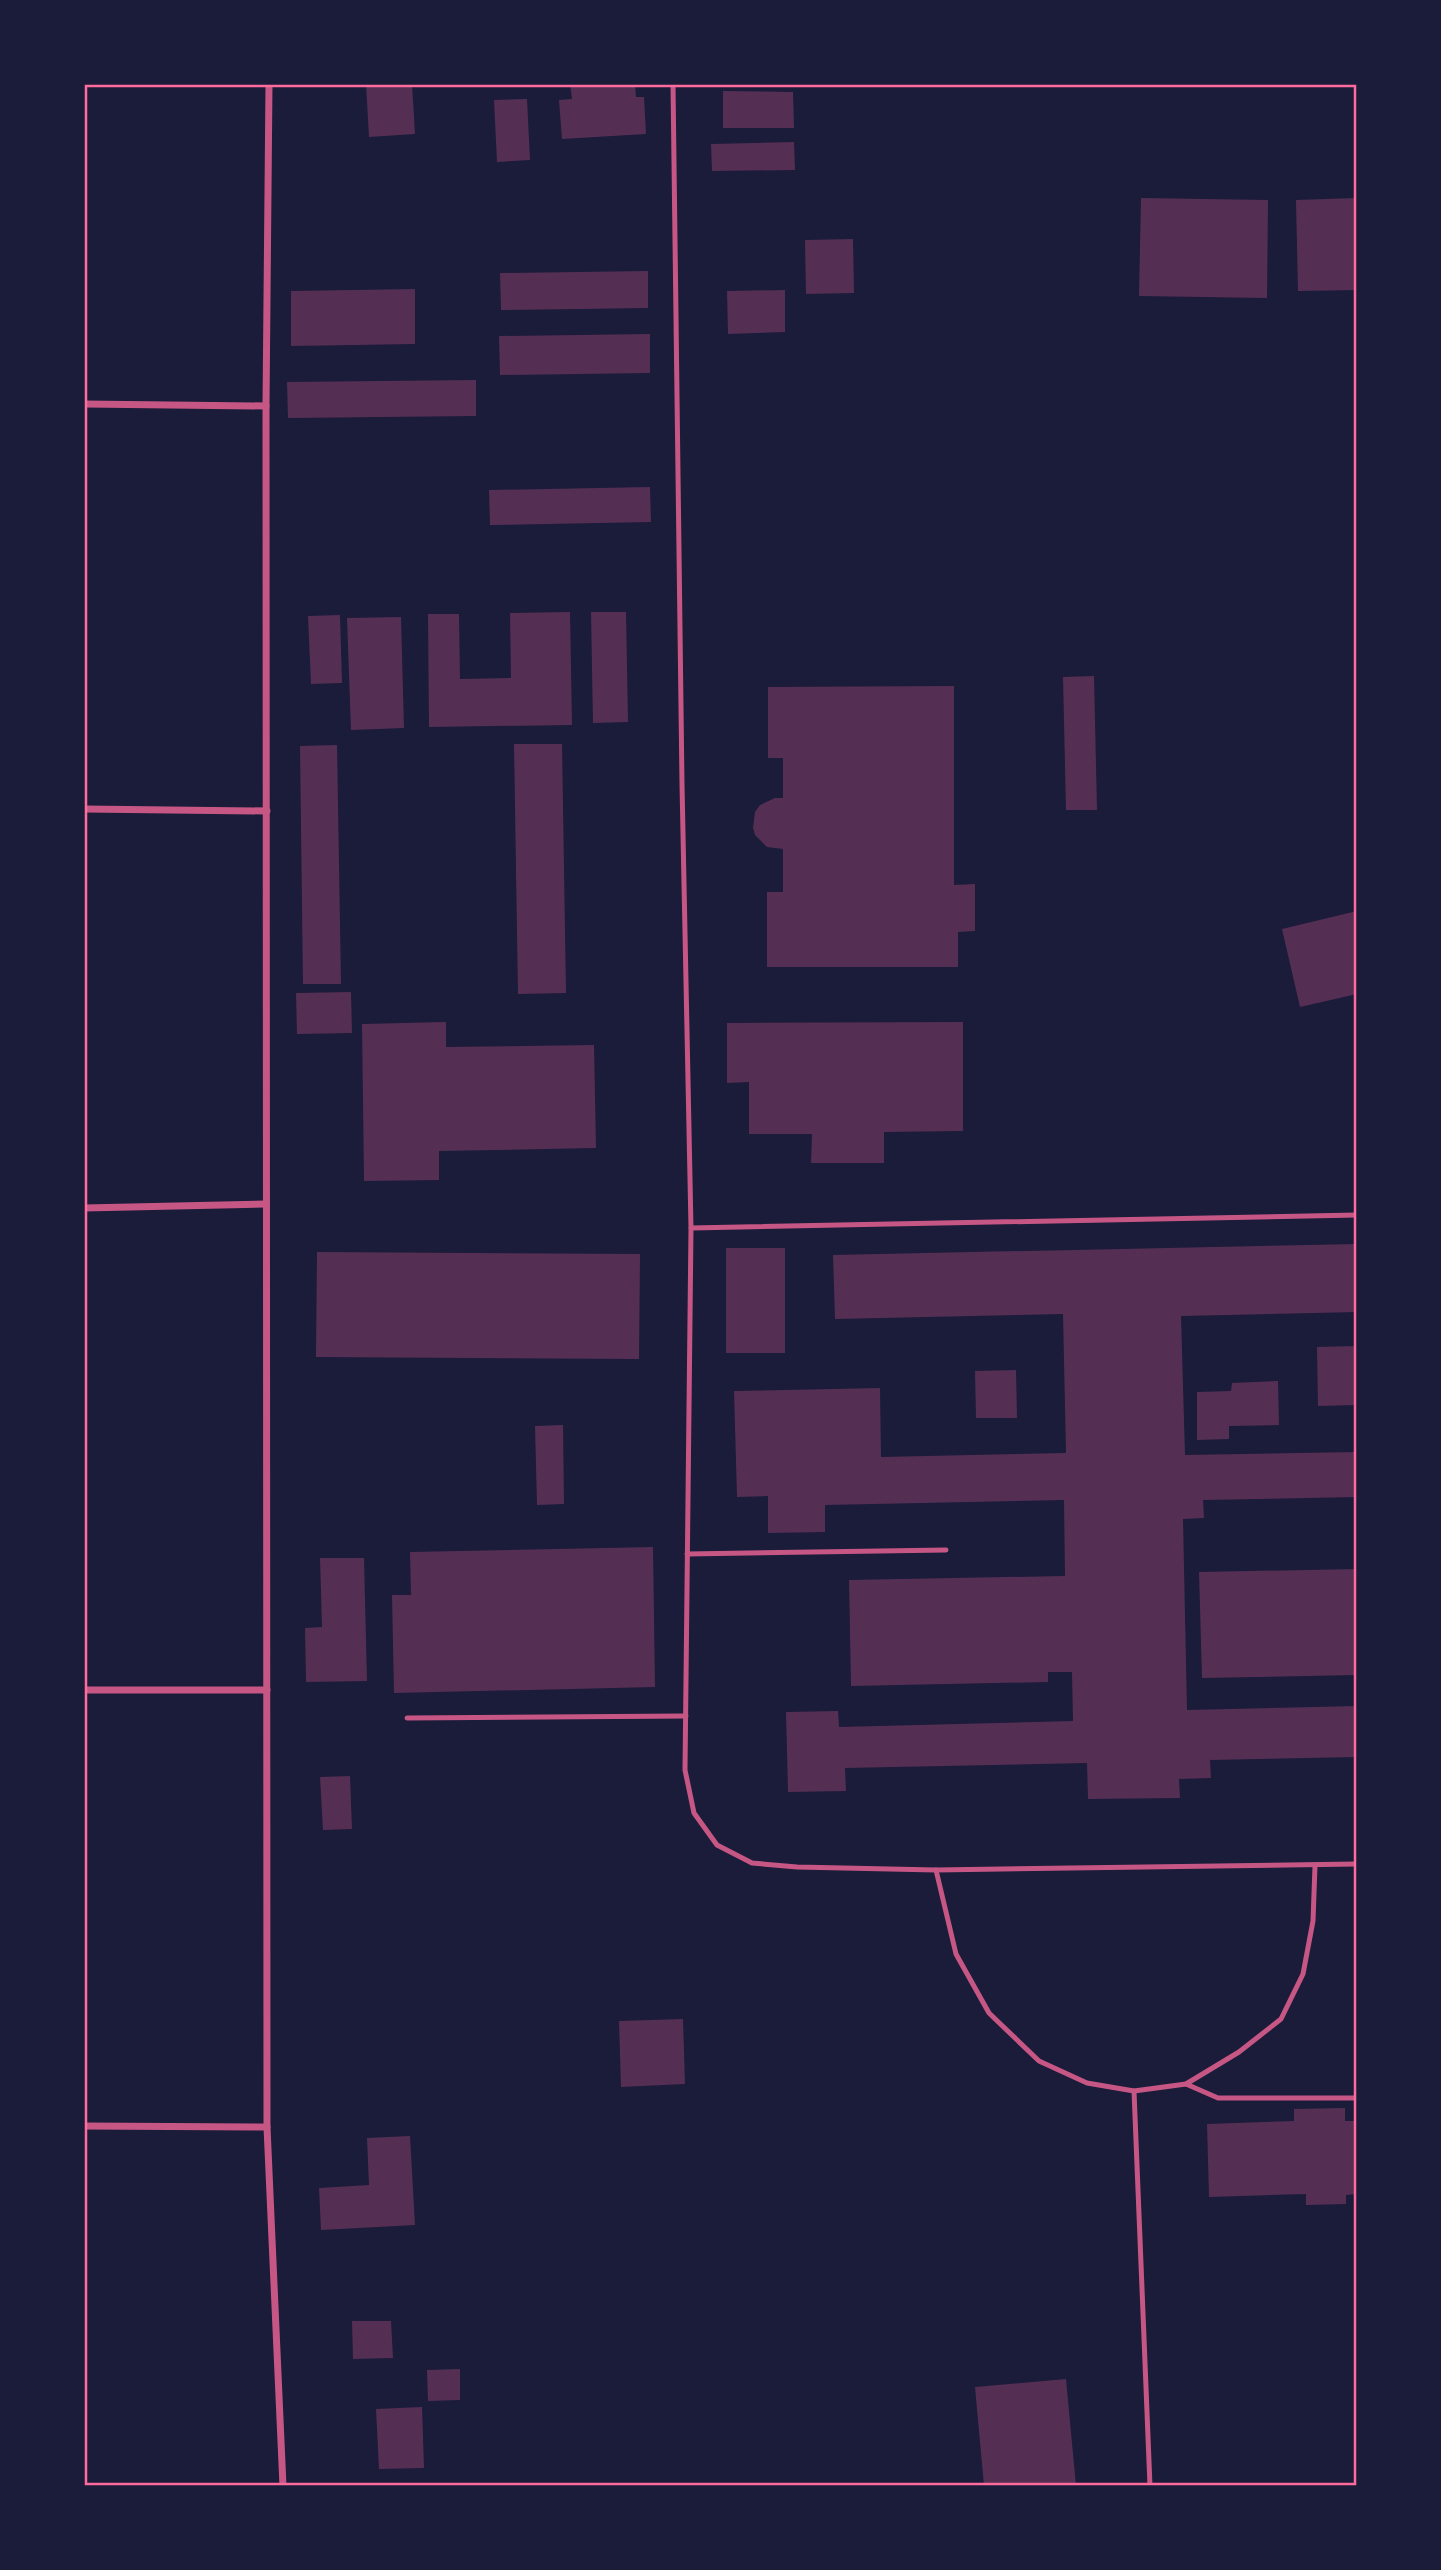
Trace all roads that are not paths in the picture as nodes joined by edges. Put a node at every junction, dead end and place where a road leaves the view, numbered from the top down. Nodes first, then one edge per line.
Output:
1 (269, 84) edge
2 (673, 84) edge
3 (84, 404) edge
4 (266, 406) junction
5 (84, 810) edge
6 (267, 811) junction
7 (266, 1204) junction
8 (84, 1208) edge
9 (1357, 1215) edge
10 (691, 1228) junction
11 (946, 1550) dead end
12 (687, 1554) junction
13 (84, 1690) edge
14 (267, 1690) junction
15 (685, 1716) junction
16 (407, 1718) dead end
17 (1357, 1864) edge
18 (1315, 1866) junction
19 (936, 1870) junction
20 (1186, 2084) junction
21 (1134, 2091) junction
22 (1357, 2098) edge
23 (84, 2126) edge
24 (267, 2127) junction
25 (283, 2486) edge
26 (1150, 2486) edge

1 - 4 street
2 - 10 lane
3 - 4 street
4 - 6 street
5 - 6 street
6 - 7 street
7 - 8 street
7 - 14 street
9 - 10 lane
10 - 12 lane
11 - 12 lane
12 - 15 lane
13 - 14 street
14 - 24 street
15 - 16 lane
15 - 19 lane
17 - 18 lane
18 - 19 lane
18 - 20 lane
19 - 21 lane
20 - 21 lane
20 - 22 lane
21 - 26 lane
23 - 24 street
24 - 25 street

